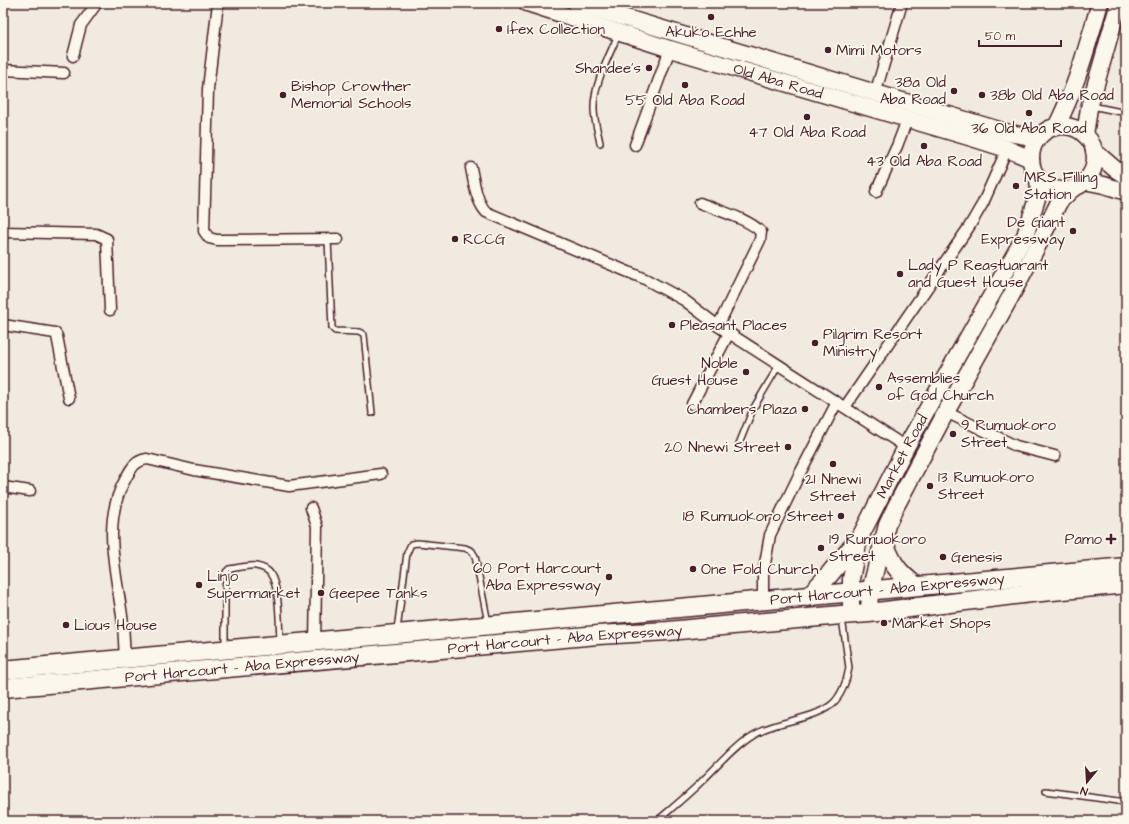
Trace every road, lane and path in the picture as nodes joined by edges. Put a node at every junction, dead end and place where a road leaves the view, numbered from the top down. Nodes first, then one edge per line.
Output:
1 (97, 3) edge
2 (218, 3) edge
3 (526, 3) edge
4 (576, 3) edge
5 (902, 3) edge
6 (1100, 3) edge
7 (1121, 5) edge
8 (619, 32) junction
9 (670, 49) junction
10 (73, 56) dead end
11 (3, 70) edge
12 (64, 73) dead end
13 (875, 94) junction
14 (1090, 105) junction
15 (1126, 113) edge
16 (907, 120) junction
17 (1056, 127) junction
18 (1085, 135) junction
19 (1037, 138) junction
20 (600, 143) dead end
21 (635, 145) dead end
22 (1007, 149) junction
23 (1094, 151) junction
24 (1030, 159) junction
25 (471, 168) dead end
26 (1126, 176) edge
27 (1038, 178) junction
28 (1079, 185) junction
29 (876, 192) dead end
30 (1126, 192) edge
31 (700, 203) dead end
32 (3, 232) edge
33 (333, 240) joint
34 (110, 310) dead end
35 (3, 325) edge
36 (718, 326) junction
37 (728, 333) junction
38 (779, 365) junction
39 (69, 398) dead end
40 (692, 404) dead end
41 (841, 405) junction
42 (946, 412) junction
43 (372, 413) dead end
44 (739, 444) dead end
45 (906, 447) junction
46 (1055, 456) dead end
47 (381, 474) dead end
48 (3, 487) edge
49 (30, 491) dead end
50 (311, 508) dead end
51 (860, 539) junction
52 (883, 540) junction
53 (1126, 567) edge
54 (1126, 584) edge
55 (916, 586) junction
56 (870, 591) junction
57 (851, 592) junction
58 (808, 597) junction
59 (763, 602) junction
60 (854, 614) junction
61 (489, 626) junction
62 (397, 635) junction
63 (315, 642) junction
64 (280, 645) junction
65 (225, 650) junction
66 (125, 659) junction
67 (3, 670) edge
68 (3, 688) edge
69 (1046, 791) dead end
70 (1126, 802) edge
71 (657, 821) edge

1 - 10 street
2 - 33 street
3 - 8 main road, Old Aba Road
4 - 13 main road, Old Aba Road
5 - 13 street
6 - 17 main road
7 - 14 main road
8 - 9 main road, Old Aba Road
8 - 20 lane
9 - 16 main road, Old Aba Road
9 - 21 street
11 - 12 street
13 - 19 main road, Old Aba Road
14 - 15 lane
14 - 18 main road
16 - 22 main road, Old Aba Road
16 - 29 street
17 - 18 main road
17 - 19 main road
18 - 23 main road
19 - 24 main road
22 - 24 main road, Old Aba Road
22 - 41 street
23 - 26 main road
23 - 28 main road
24 - 27 main road
25 - 36 street
27 - 28 main road
27 - 45 main road, Market Road
28 - 30 main road
28 - 42 main road, Market Road
31 - 36 street
32 - 34 street
33 - 43 lane
35 - 39 street
36 - 37 street
37 - 38 street
37 - 40 street
38 - 41 street
38 - 44 lane
41 - 45 street
41 - 59 street
42 - 46 street
42 - 52 main road, Market Road
45 - 51 main road, Market Road
47 - 66 street
48 - 49 street
50 - 63 street
51 - 57 main road, Market Road
51 - 58 highway
52 - 55 highway
52 - 56 main road, Market Road
53 - 55 highway, Port Harcourt - Aba Expressway
54 - 60 highway, Port Harcourt - Aba Expressway
55 - 56 highway, Port Harcourt - Aba Expressway
56 - 57 highway, Port Harcourt - Aba Expressway
56 - 60 main road, Market Road
57 - 58 highway, Port Harcourt - Aba Expressway
57 - 60 main road, Market Road
58 - 59 highway, Port Harcourt - Aba Expressway
59 - 61 highway, Port Harcourt - Aba Expressway
60 - 68 highway, Port Harcourt - Aba Expressway
60 - 71 lane
61 - 62 highway, Port Harcourt - Aba Expressway
61 - 62 lane
62 - 63 highway, Port Harcourt - Aba Expressway
63 - 64 highway, Port Harcourt - Aba Expressway
64 - 65 highway, Port Harcourt - Aba Expressway
64 - 65 lane
65 - 66 highway, Port Harcourt - Aba Expressway
66 - 67 highway, Port Harcourt - Aba Expressway
69 - 70 lane

